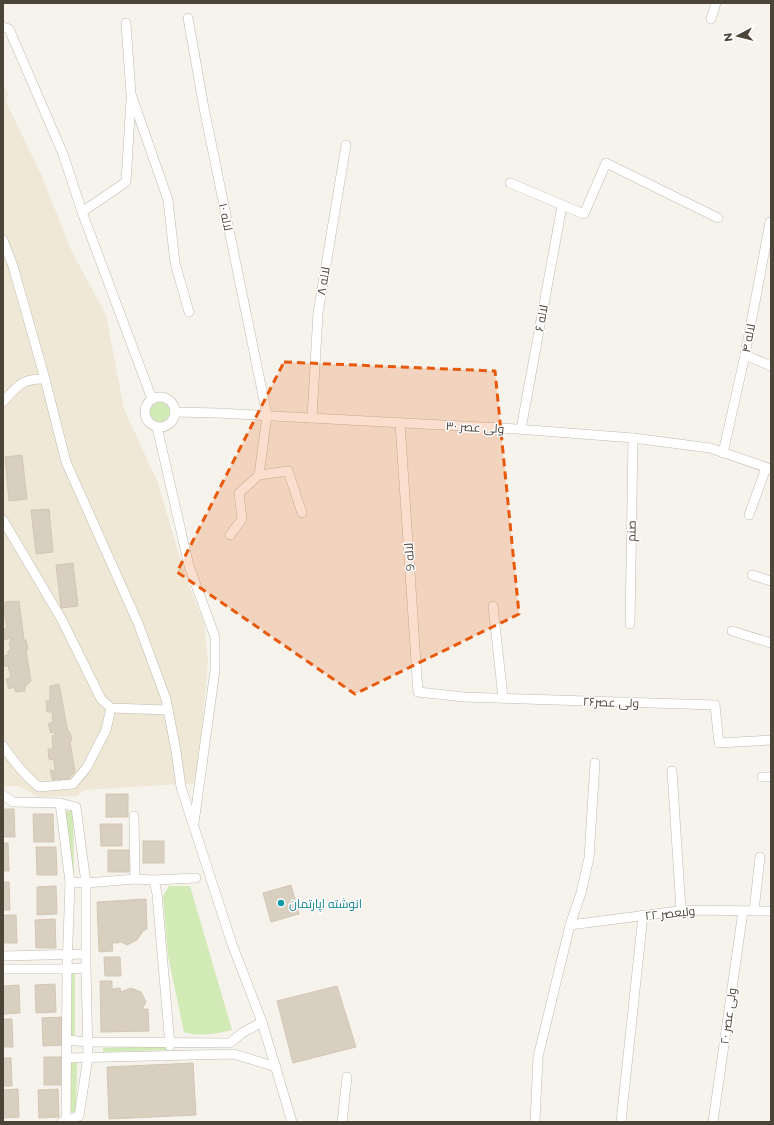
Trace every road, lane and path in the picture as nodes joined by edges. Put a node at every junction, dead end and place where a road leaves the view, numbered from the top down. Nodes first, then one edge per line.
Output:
1 (716, 3) edge
2 (188, 18) dead end
3 (711, 19) dead end
4 (126, 23) dead end
5 (3, 27) edge
6 (131, 94) junction
7 (346, 145) dead end
8 (510, 183) dead end
9 (562, 206) junction
10 (82, 212) junction
11 (718, 218) dead end
12 (770, 222) dead end
13 (3, 240) edge
14 (189, 312) dead end
15 (745, 356) junction
16 (771, 366) edge
17 (45, 379) junction
18 (152, 399) junction
19 (3, 402) edge
20 (175, 412) junction
21 (267, 415) junction
22 (312, 418) junction
23 (400, 423) junction
24 (157, 426) junction
25 (521, 429) junction
26 (633, 438) junction
27 (723, 453) junction
28 (769, 468) edge
29 (259, 475) junction
30 (302, 513) dead end
31 (749, 515) dead end
32 (3, 520) edge
33 (230, 535) dead end
34 (752, 576) dead end
35 (771, 581) edge
36 (493, 606) dead end
37 (630, 624) dead end
38 (732, 631) dead end
39 (771, 643) edge
40 (418, 692) joint
41 (503, 698) junction
42 (111, 708) junction
43 (168, 710) junction
44 (771, 740) edge
45 (3, 746) edge
46 (595, 763) dead end
47 (672, 771) dead end
48 (3, 795) edge
49 (60, 803) junction
50 (134, 816) dead end
51 (194, 826) junction
52 (760, 857) dead end
53 (196, 878) dead end
54 (135, 879) junction
55 (154, 880) junction
56 (70, 882) junction
57 (86, 883) junction
58 (681, 910) junction
59 (743, 911) junction
60 (754, 911) junction
61 (771, 911) edge
62 (643, 915) junction
63 (570, 925) junction
64 (86, 954) junction
65 (68, 955) junction
66 (3, 956) edge
67 (86, 968) junction
68 (3, 969) edge
69 (67, 969) junction
70 (262, 1022) junction
71 (67, 1040) junction
72 (87, 1042) junction
73 (170, 1042) junction
74 (170, 1056) junction
75 (88, 1057) junction
76 (67, 1058) junction
77 (276, 1067) junction
78 (348, 1077) dead end
79 (64, 1121) edge
80 (292, 1122) edge
81 (342, 1122) edge
82 (535, 1122) edge
83 (621, 1122) edge
84 (713, 1122) edge

1 - 3 street
2 - 21 street, لاله ۱۰
4 - 6 street
5 - 10 street
6 - 10 street
6 - 14 street
7 - 22 street, لاله ۸
8 - 9 street
9 - 11 street
9 - 25 street, لاله ۶
10 - 18 street
12 - 15 street, لاله ۴
13 - 17 street
15 - 16 street
15 - 27 street, لاله ۴
17 - 19 street
17 - 43 street
18 - 20 street
18 - 24 street
20 - 21 street, ولی عصر ۳۰
20 - 24 street
21 - 22 street, ولی عصر ۳۰
21 - 29 street, لاله ۱۰
22 - 23 street, ولی عصر ۳۰
23 - 25 street, ولی عصر ۳۰
23 - 40 street, لاله 9
24 - 51 street
25 - 26 street, ولی عصر ۳۰
26 - 27 street, ولی عصر ۳۰
26 - 37 street, صنم
27 - 28 street, ولی عصر ۳۰
28 - 31 street
29 - 30 street
29 - 33 street
32 - 42 street
34 - 35 street
36 - 41 street
38 - 39 street
40 - 41 street, ولی عصر۲۶
41 - 44 street, ولی عصر۲۶
42 - 43 street
42 - 45 street
43 - 51 street
46 - 63 street
47 - 58 street
48 - 49 street
49 - 56 street
49 - 57 street
50 - 54 street
51 - 70 street
52 - 60 street
53 - 55 street
54 - 55 street
54 - 57 street
55 - 73 street
56 - 57 street
56 - 65 street
57 - 64 street
58 - 59 street, ولیعصر ۲۲
58 - 62 street, ولیعصر ۲۲
59 - 60 street, ولیعصر ۲۲
59 - 84 street, ولی عصر ۲۰
60 - 61 street, ولیعصر ۲۲
62 - 63 street, ولیعصر ۲۲
62 - 83 street
63 - 82 street
64 - 65 street
64 - 67 street
65 - 66 street
65 - 69 street
67 - 69 street
67 - 72 street
68 - 69 street
69 - 71 street
70 - 73 street
70 - 77 street
71 - 72 street
71 - 76 street
72 - 73 street
72 - 75 street
73 - 74 street
74 - 75 street
74 - 77 street
75 - 76 street
75 - 79 street
76 - 79 street
77 - 80 street
78 - 81 street

